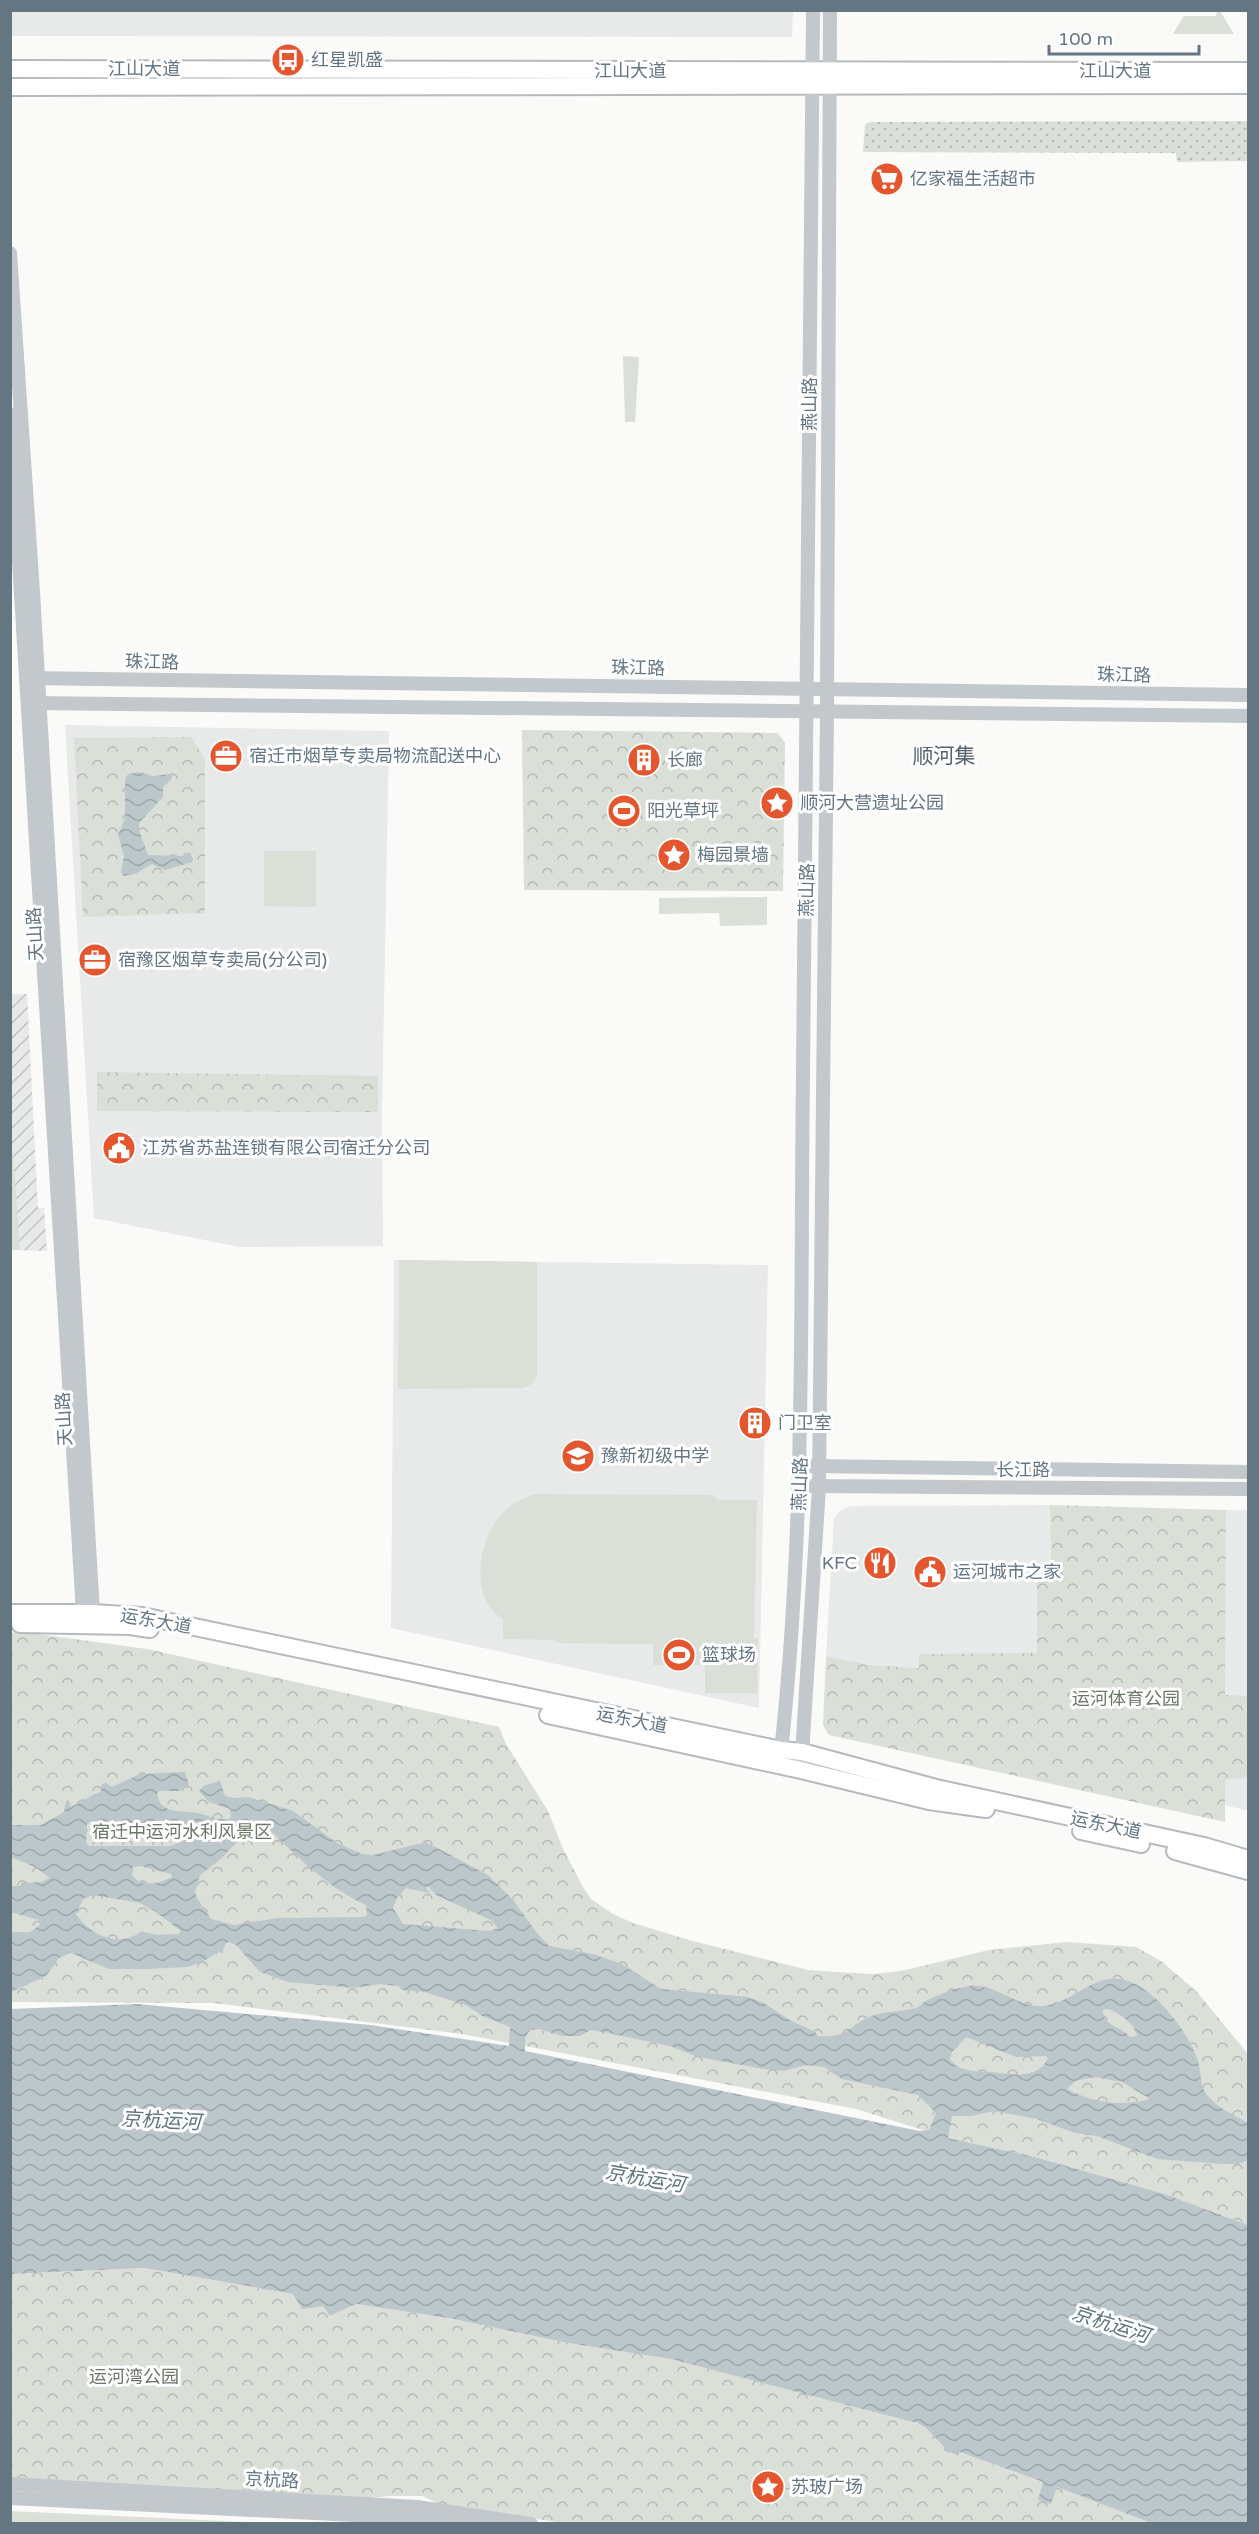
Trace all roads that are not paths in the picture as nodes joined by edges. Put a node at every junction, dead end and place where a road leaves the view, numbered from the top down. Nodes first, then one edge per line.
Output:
1 (813, 10) edge
2 (830, 10) edge
3 (10, 69) edge
4 (1248, 71) edge
5 (821, 78) junction
6 (1248, 85) edge
7 (10, 87) edge
8 (10, 253) edge
9 (10, 414) edge
10 (32, 678) junction
11 (808, 688) junction
12 (827, 688) junction
13 (1248, 694) edge
14 (34, 703) junction
15 (808, 711) junction
16 (827, 711) junction
17 (1248, 716) edge
18 (798, 1465) junction
19 (819, 1466) junction
20 (1248, 1472) edge
21 (798, 1486) junction
22 (819, 1487) junction
23 (1248, 1489) edge
24 (88, 1613) junction
25 (10, 1614) edge
26 (10, 1624) edge
27 (802, 1752) junction
28 (780, 1758) junction
29 (801, 1770) junction
30 (1248, 1858) edge
31 (1248, 1871) edge
32 (10, 2484) edge
33 (10, 2498) edge
34 (462, 2523) edge
35 (531, 2523) edge

1 - 5 street, 燕山路
2 - 5 street, 燕山路
3 - 5 main road, 江山大道
4 - 5 main road, 江山大道
5 - 6 main road, 江山大道
5 - 7 main road, 江山大道
5 - 11 street, 燕山路
5 - 12 street, 燕山路
8 - 10 street, 天山路
9 - 10 street, 天山路
10 - 11 street, 珠江路
10 - 14 street, 天山路
11 - 12 street, 珠江路
11 - 15 street, 燕山路
12 - 13 street, 珠江路
12 - 16 street, 燕山路
14 - 15 street
14 - 24 street, 天山路
15 - 16 street
15 - 18 street, 燕山路
16 - 17 street
16 - 19 street, 燕山路
18 - 19 street, 长江路
18 - 21 street, 燕山路
19 - 20 street, 长江路
19 - 22 street, 燕山路
21 - 22 street, 长江路
21 - 28 street, 燕山路
22 - 23 street, 长江路
22 - 27 street, 燕山路
24 - 25 main road, 运东大道
24 - 28 main road, 运东大道
26 - 28 main road, 运东大道
27 - 28 main road, 运东大道
27 - 29 street, 燕山路
27 - 30 main road, 运东大道
28 - 29 main road, 运东大道
29 - 31 main road, 运东大道
32 - 35 street, 京杭路
33 - 34 street, 京杭路

